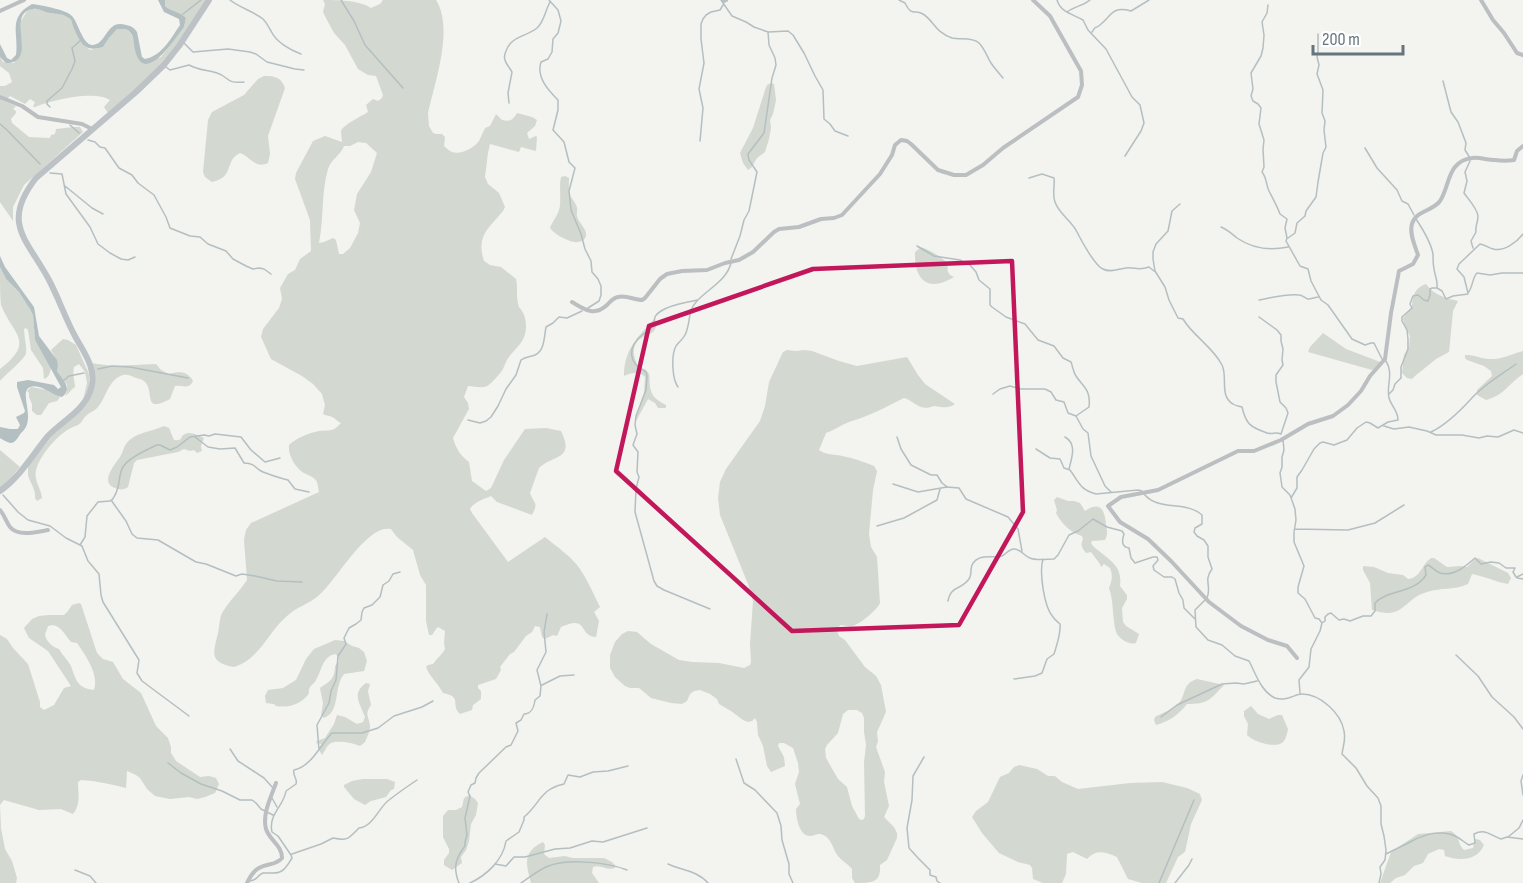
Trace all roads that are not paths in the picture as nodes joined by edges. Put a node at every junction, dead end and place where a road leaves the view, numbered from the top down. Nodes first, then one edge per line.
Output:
1 (24, 0) edge
2 (209, 0) edge
3 (1033, 0) edge
4 (1481, 0) edge
5 (0, 11) edge
6 (1522, 56) edge
7 (0, 97) edge
8 (92, 129) junction
9 (1523, 146) edge
10 (572, 302) dead end
11 (0, 491) edge
12 (0, 510) edge
13 (48, 530) dead end
14 (1297, 658) dead end
15 (276, 783) dead end
16 (247, 883) edge

1 - 5 street
2 - 8 highway
3 - 10 street
4 - 6 street
7 - 8 street
8 - 11 highway
9 - 14 street
12 - 13 street
15 - 16 street

